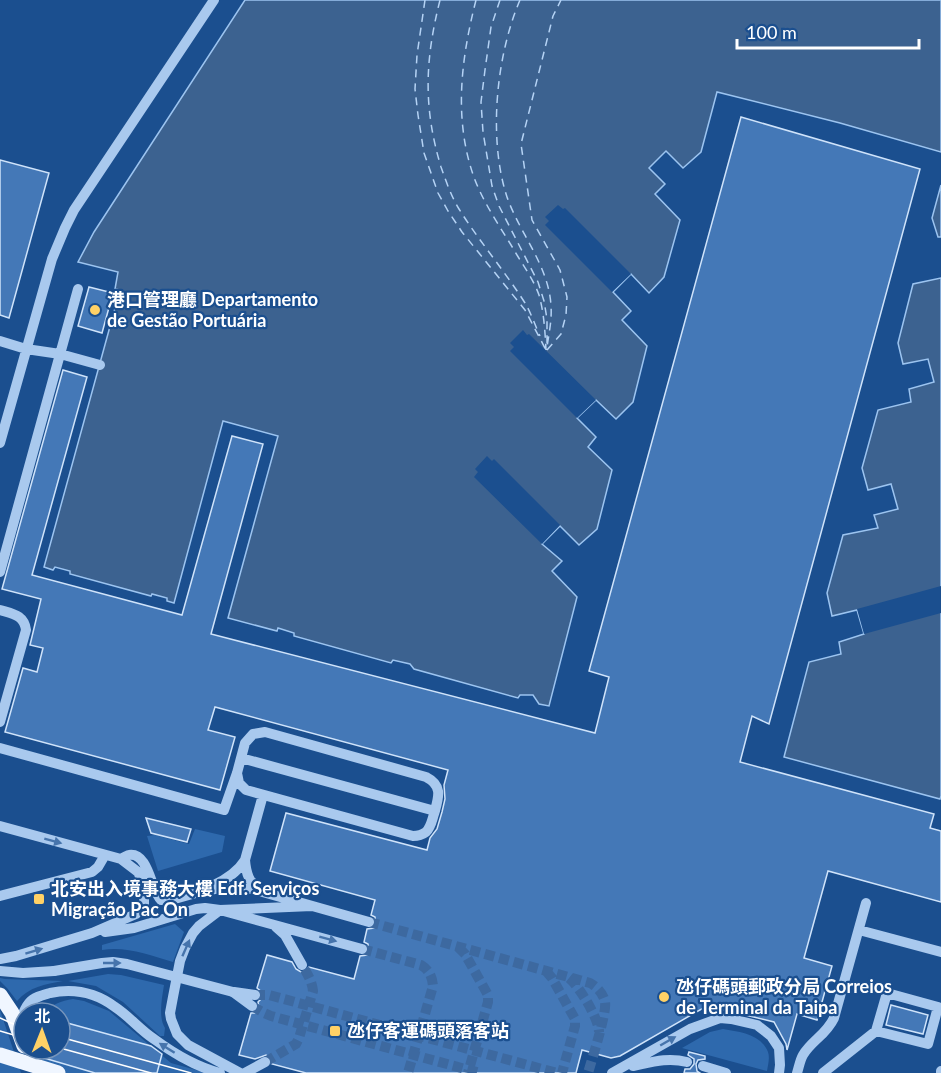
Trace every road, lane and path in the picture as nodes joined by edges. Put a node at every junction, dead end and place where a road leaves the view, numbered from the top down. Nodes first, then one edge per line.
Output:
1 (214, 0) edge
2 (78, 289) dead end
3 (0, 341) edge
4 (26, 349) junction
5 (60, 354) junction
6 (100, 365) dead end
7 (0, 443) edge
8 (1, 566) edge
9 (0, 610) edge
10 (0, 722) edge
11 (0, 748) edge
12 (241, 758) junction
13 (237, 773) junction
14 (263, 795) junction
15 (435, 811) junction
16 (0, 826) edge
17 (105, 855) junction
18 (121, 859) junction
19 (245, 860) junction
20 (203, 891) junction
21 (263, 892) junction
22 (0, 896) edge
23 (176, 899) junction
24 (866, 903) dead end
25 (312, 906) junction
26 (195, 909) junction
27 (220, 910) junction
28 (265, 922) junction
29 (369, 922) tunnel mouth
30 (859, 930) junction
31 (92, 933) junction
32 (362, 949) tunnel mouth
33 (941, 952) edge
34 (0, 959) edge
35 (302, 965) tunnel mouth
36 (0, 971) edge
37 (233, 992) junction
38 (0, 995) edge
39 (255, 995) tunnel mouth
40 (30, 1001) edge
41 (252, 1006) tunnel mouth
42 (12, 1015) edge
43 (876, 1030) junction
44 (0, 1055) edge
45 (265, 1062) tunnel mouth
46 (687, 1062) dead end
47 (703, 1066) dead end
48 (616, 1071) edge
49 (58, 1073) edge
50 (220, 1073) edge
51 (240, 1073) edge
52 (245, 1073) edge
53 (726, 1073) edge
54 (779, 1073) edge
55 (797, 1073) edge
56 (823, 1073) edge

1 - 4 street
2 - 5 street
3 - 4 street
4 - 5 street
4 - 7 street
5 - 6 street
5 - 8 street
9 - 10 street
11 - 13 street
12 - 13 street
12 - 15 street
12 - 15 street
13 - 14 street
14 - 15 street
14 - 19 street
16 -> 17 street
17 - 18 street
17 - 22 street
18 - 23 street
18 - 31 street
19 - 20 street
19 - 21 street
20 - 21 street
20 - 23 street
21 - 25 street
23 - 26 street
24 - 30 street
25 - 27 street
25 - 29 street
26 - 27 street
26 - 31 street
27 - 28 street
51 -> 27 street
28 -> 32 street
28 - 35 street
30 - 33 street
30 - 55 street
34 -> 31 street
36 -> 37 street, bridge
37 - 39 street
37 - 41 street
38 - 42 main road
50 -> 40 street
43 - 43 street
43 - 56 street
44 - 49 main road, bridge
45 - 52 street
46 - 48 street
47 - 53 street
48 -> 54 street

